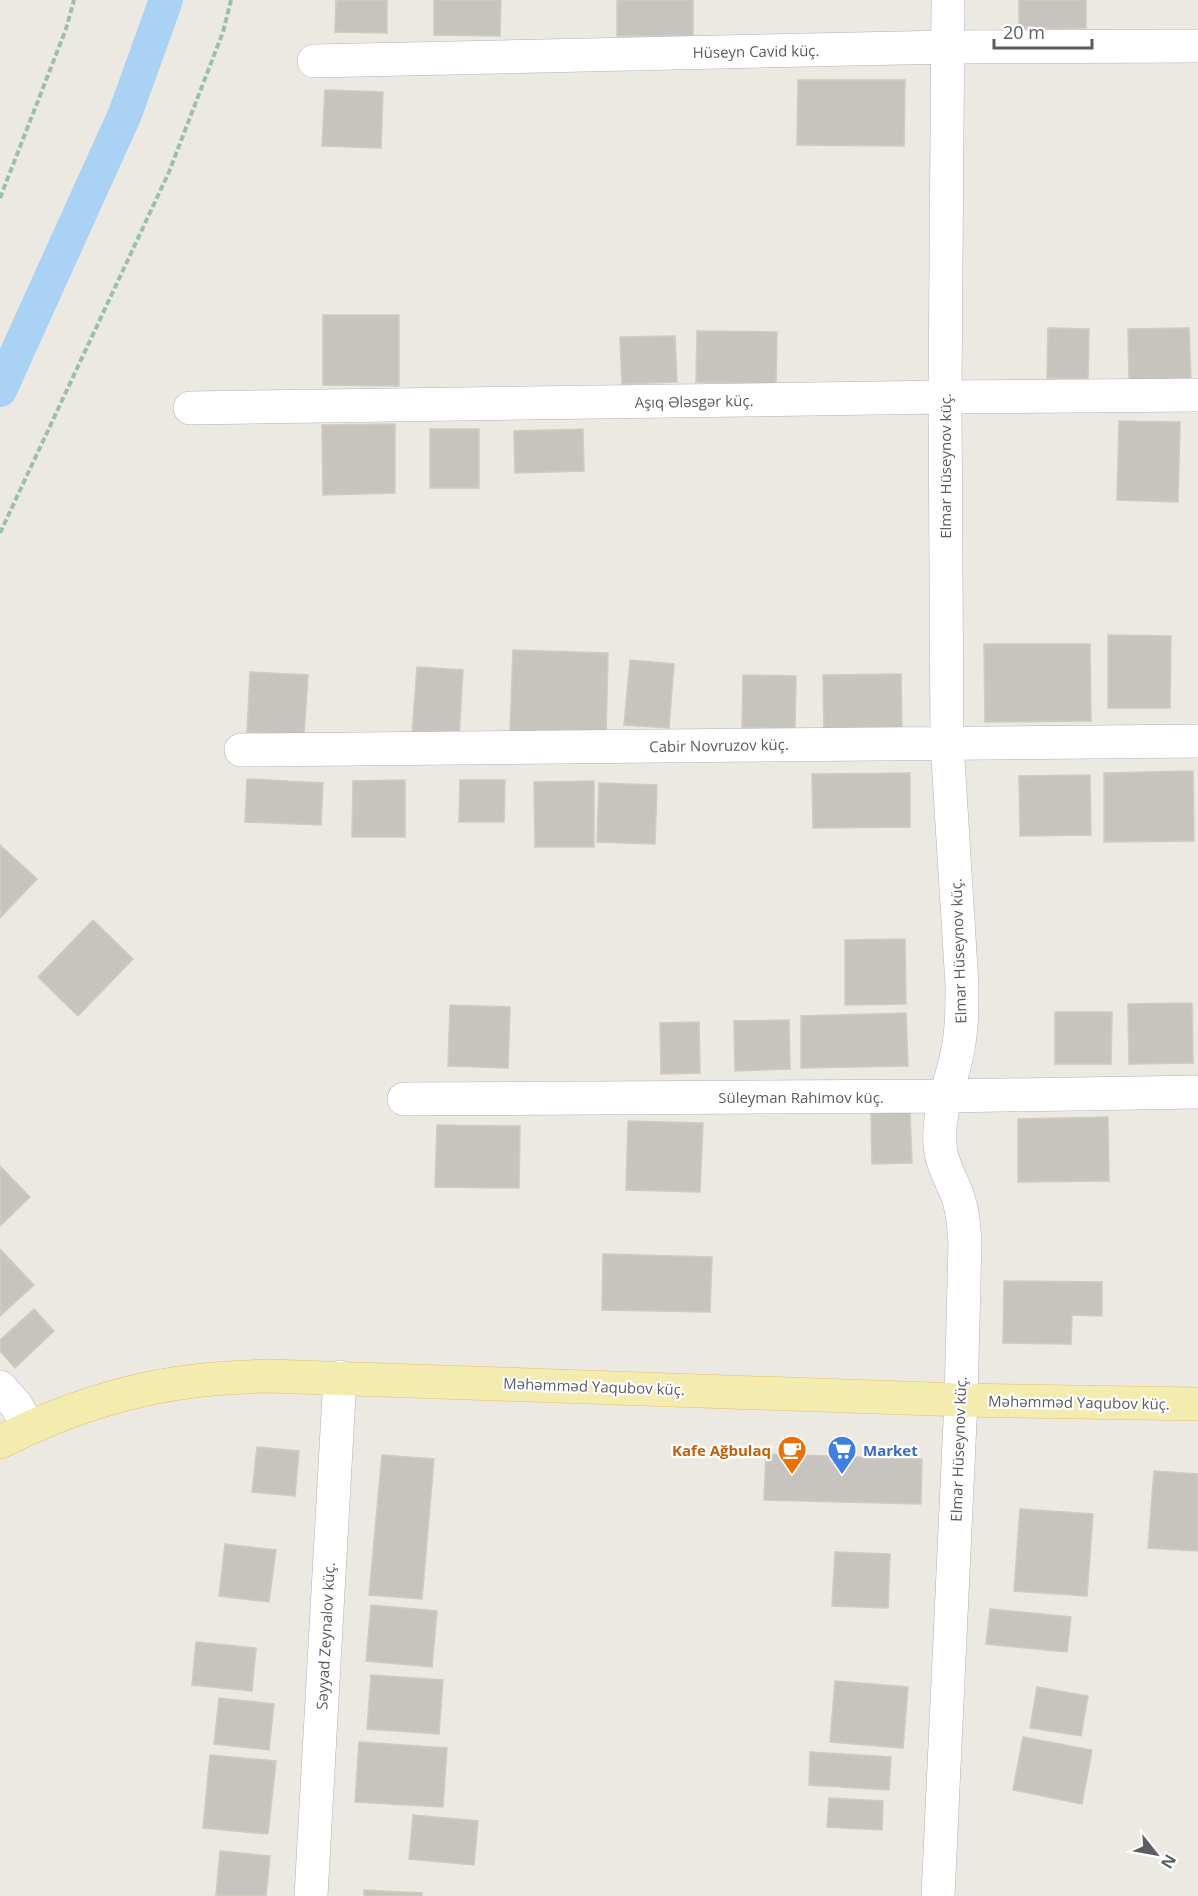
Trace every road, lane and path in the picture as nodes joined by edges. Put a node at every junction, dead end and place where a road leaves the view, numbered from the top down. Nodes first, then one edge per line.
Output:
1 (74, 0) edge
2 (231, 0) edge
3 (948, 0) edge
4 (1198, 46) edge
5 (947, 47) junction
6 (314, 61) dead end
7 (0, 198) edge
8 (1198, 395) edge
9 (945, 397) junction
10 (190, 408) dead end
11 (0, 533) edge
12 (1198, 741) edge
13 (947, 743) junction
14 (241, 750) dead end
15 (1198, 1092) edge
16 (946, 1096) junction
17 (404, 1099) dead end
18 (340, 1377) junction
19 (0, 1387) edge
20 (961, 1400) junction
21 (1198, 1404) edge
22 (29, 1427) junction
23 (0, 1442) edge
24 (310, 1896) edge
25 (938, 1896) edge

1 - 7 path
2 - 11 path
3 - 5 street, Elmar Hüseynov küç.
4 - 5 street, Hüseyn Cavid küç.
5 - 6 street, Hüseyn Cavid küç.
5 - 9 street, Elmar Hüseynov küç.
8 - 9 street, Aşıq Ələsgər küç.
9 - 10 street, Aşıq Ələsgər küç.
9 - 13 street, Elmar Hüseynov küç.
12 - 13 street, Cabir Novruzov küç.
13 - 14 street, Cabir Novruzov küç.
13 - 16 street, Elmar Hüseynov küç.
15 - 16 street, Süleyman Rahimov küç.
16 - 17 street, Süleyman Rahimov küç.
16 - 20 street, Elmar Hüseynov küç.
18 - 20 main road, Məhəmməd Yaqubov küç.
18 - 22 main road, Məhəmməd Yaqubov küç.
18 - 24 street, Səyyad Zeynalov küç.
19 - 22 street
20 - 21 main road, Məhəmməd Yaqubov küç.
20 - 25 street, Elmar Hüseynov küç.
22 - 23 main road, Məhəmməd Yaqubov küç.

